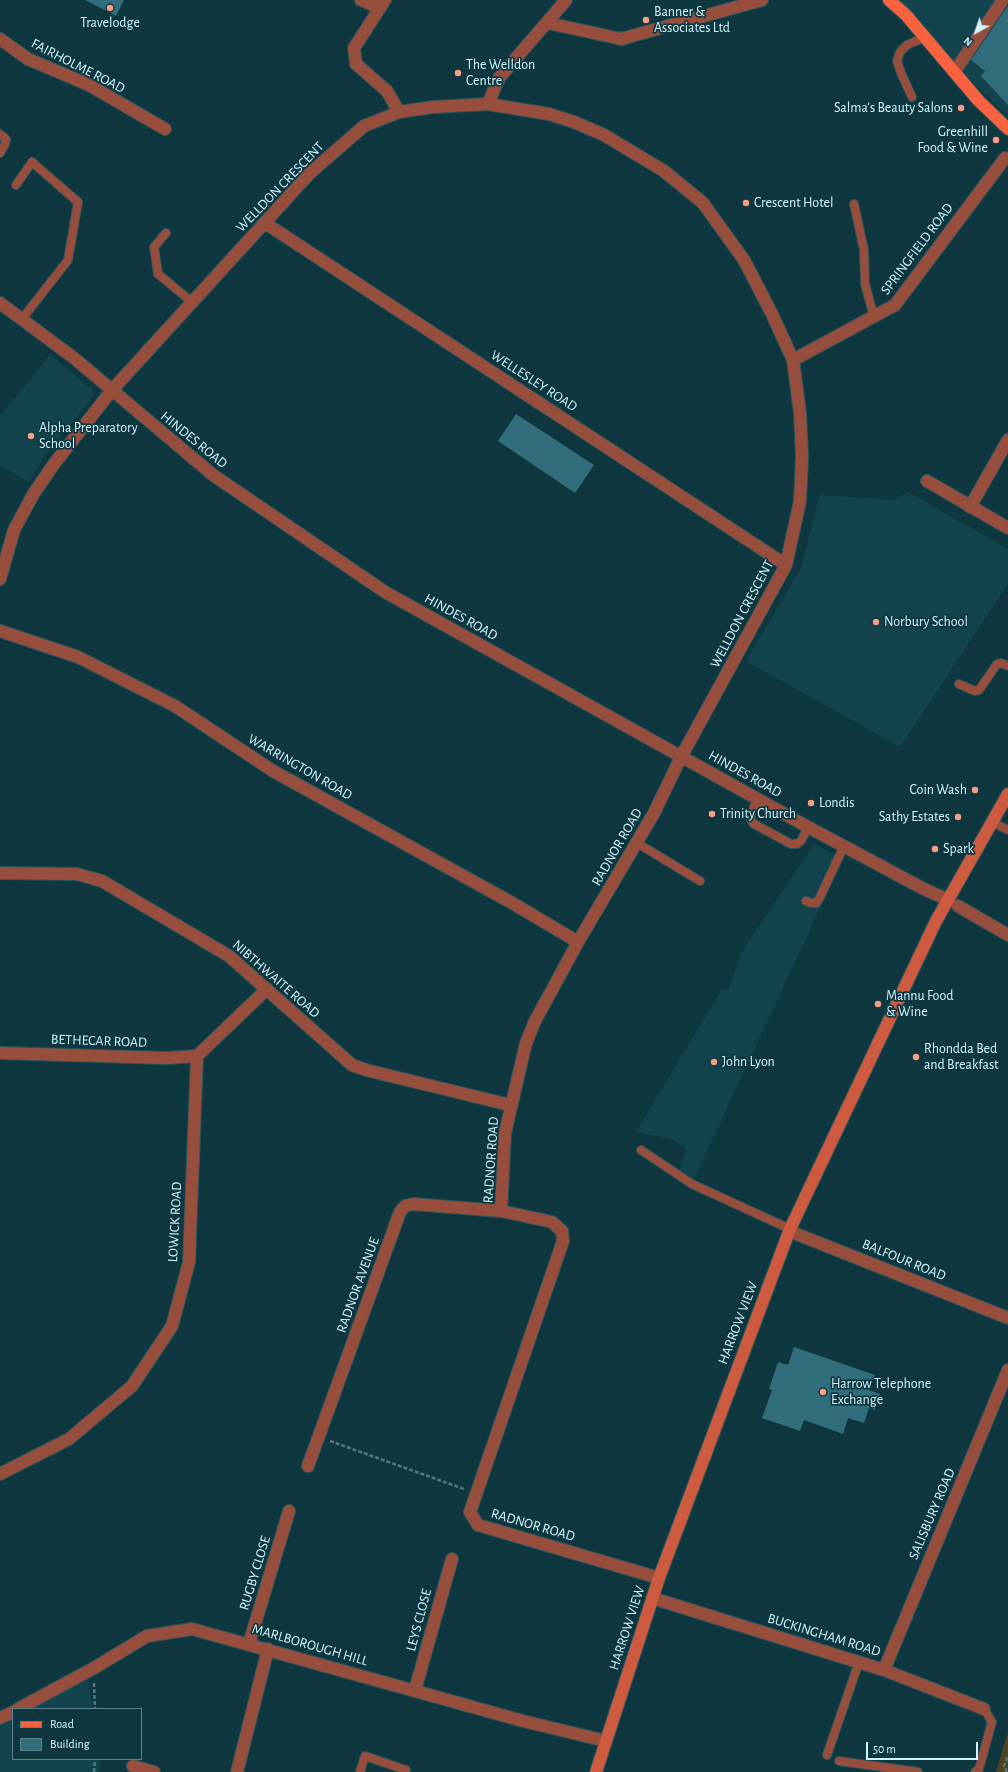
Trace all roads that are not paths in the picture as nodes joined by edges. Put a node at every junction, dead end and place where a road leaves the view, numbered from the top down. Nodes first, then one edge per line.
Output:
1 (361, 0) edge
2 (566, 0) edge
3 (762, 0) edge
4 (889, 0) edge
5 (1003, 0) edge
6 (383, 4) edge
7 (548, 23) junction
8 (925, 37) junction
9 (0, 39) edge
10 (955, 71) junction
11 (912, 97) dead end
12 (488, 104) junction
13 (399, 112) junction
14 (165, 129) dead end
15 (1008, 129) edge
16 (0, 134) edge
17 (0, 153) edge
18 (1004, 158) dead end
19 (16, 185) dead end
20 (854, 204) dead end
21 (265, 223) junction
22 (166, 233) dead end
23 (192, 302) junction
24 (0, 303) edge
25 (874, 317) junction
26 (22, 318) junction
27 (793, 360) junction
28 (112, 390) junction
29 (1008, 440) edge
30 (927, 481) dead end
31 (970, 507) junction
32 (1008, 528) edge
33 (786, 565) junction
34 (0, 579) edge
35 (0, 631) edge
36 (1008, 666) edge
37 (960, 684) dead end
38 (682, 757) junction
39 (1008, 794) edge
40 (757, 799) junction
41 (992, 822) junction
42 (808, 827) junction
43 (1008, 830) edge
44 (637, 843) junction
45 (844, 846) junction
46 (0, 873) edge
47 (700, 881) dead end
48 (946, 899) junction
49 (806, 901) dead end
50 (958, 906) joint
51 (1008, 935) edge
52 (578, 942) junction
53 (267, 989) junction
54 (0, 1053) edge
55 (197, 1056) junction
56 (510, 1105) junction
57 (641, 1150) dead end
58 (501, 1211) junction
59 (789, 1230) junction
60 (1008, 1318) edge
61 (1008, 1370) edge
62 (308, 1466) dead end
63 (0, 1474) edge
64 (289, 1511) dead end
65 (452, 1558) dead end
66 (659, 1578) junction
67 (652, 1598) junction
68 (249, 1644) junction
69 (268, 1649) junction
70 (859, 1662) junction
71 (884, 1670) junction
72 (415, 1690) junction
73 (20, 1708) edge
74 (984, 1709) joint
75 (12, 1712) edge
76 (0, 1718) edge
77 (606, 1741) junction
78 (827, 1755) dead end
79 (839, 1761) dead end
80 (132, 1766) dead end
81 (406, 1770) dead end
82 (154, 1772) edge
83 (237, 1772) edge
84 (360, 1772) edge
85 (596, 1772) edge
86 (918, 1772) edge
87 (975, 1772) edge

1 - 6 street
2 - 7 street
3 - 7 street
4 - 8 main road
5 - 10 street
6 - 13 street
7 - 12 street
8 - 10 main road
8 - 11 lane
9 - 14 street, FAIRHOLME ROAD
10 - 15 main road
12 - 13 street, WELLDON CRESCENT
12 - 27 street, WELLDON CRESCENT
13 - 21 street, WELLDON CRESCENT
16 - 17 lane
18 - 25 street, SPRINGFIELD ROAD
19 - 26 lane
20 - 25 lane
21 - 23 street, WELLDON CRESCENT
21 - 33 street, WELLESLEY ROAD
22 - 23 lane
23 - 28 street, WELLDON CRESCENT
24 - 26 street, HINDES ROAD
25 - 27 street, SPRINGFIELD ROAD
26 - 28 street, HINDES ROAD
27 - 33 street, WELLDON CRESCENT
28 - 34 street, WELLDON CRESCENT
28 - 38 street, HINDES ROAD
29 - 31 street
30 - 31 street
31 - 32 street
33 - 38 street, WELLDON CRESCENT
35 - 52 street, WARRINGTON ROAD
36 - 37 lane
38 - 40 street, HINDES ROAD
38 - 44 street, RADNOR ROAD
39 - 41 street, HARROW VIEW
40 - 42 street, HINDES ROAD
40 - 42 lane
41 - 43 lane
41 - 48 street, HARROW VIEW
42 - 45 street, HINDES ROAD
44 - 47 lane
44 - 52 street, RADNOR ROAD
45 - 48 street, HINDES ROAD
45 - 49 lane
46 - 53 street, NIBTHWAITE ROAD
48 - 50 lane
48 - 59 street, HARROW VIEW
50 - 51 street
52 - 56 street, RADNOR ROAD
53 - 55 street
53 - 56 street, NIBTHWAITE ROAD
54 - 55 street, BETHECAR ROAD
55 - 63 street, LOWICK ROAD
56 - 58 street, RADNOR ROAD
57 - 59 lane
58 - 62 street, RADNOR AVENUE
58 - 66 street, RADNOR ROAD
59 - 60 street, BALFOUR ROAD
59 - 66 street, HARROW VIEW
61 - 71 street, SALISBURY ROAD
64 - 68 street, RUGBY CLOSE
65 - 72 street, LEYS CLOSE
66 - 67 street, HARROW VIEW
67 - 70 street, BUCKINGHAM ROAD
67 - 77 street, HARROW VIEW
68 - 69 street, MARLBOROUGH HILL
68 - 73 street, MARLBOROUGH HILL
69 - 72 street, MARLBOROUGH HILL
69 - 83 street
70 - 71 street, BUCKINGHAM ROAD
70 - 78 lane
71 - 74 street, BUCKINGHAM ROAD
72 - 77 street, MARLBOROUGH HILL
74 - 87 lane
75 - 76 street
77 - 85 street, HARROW VIEW
79 - 86 lane
80 - 82 street
81 - 84 lane

